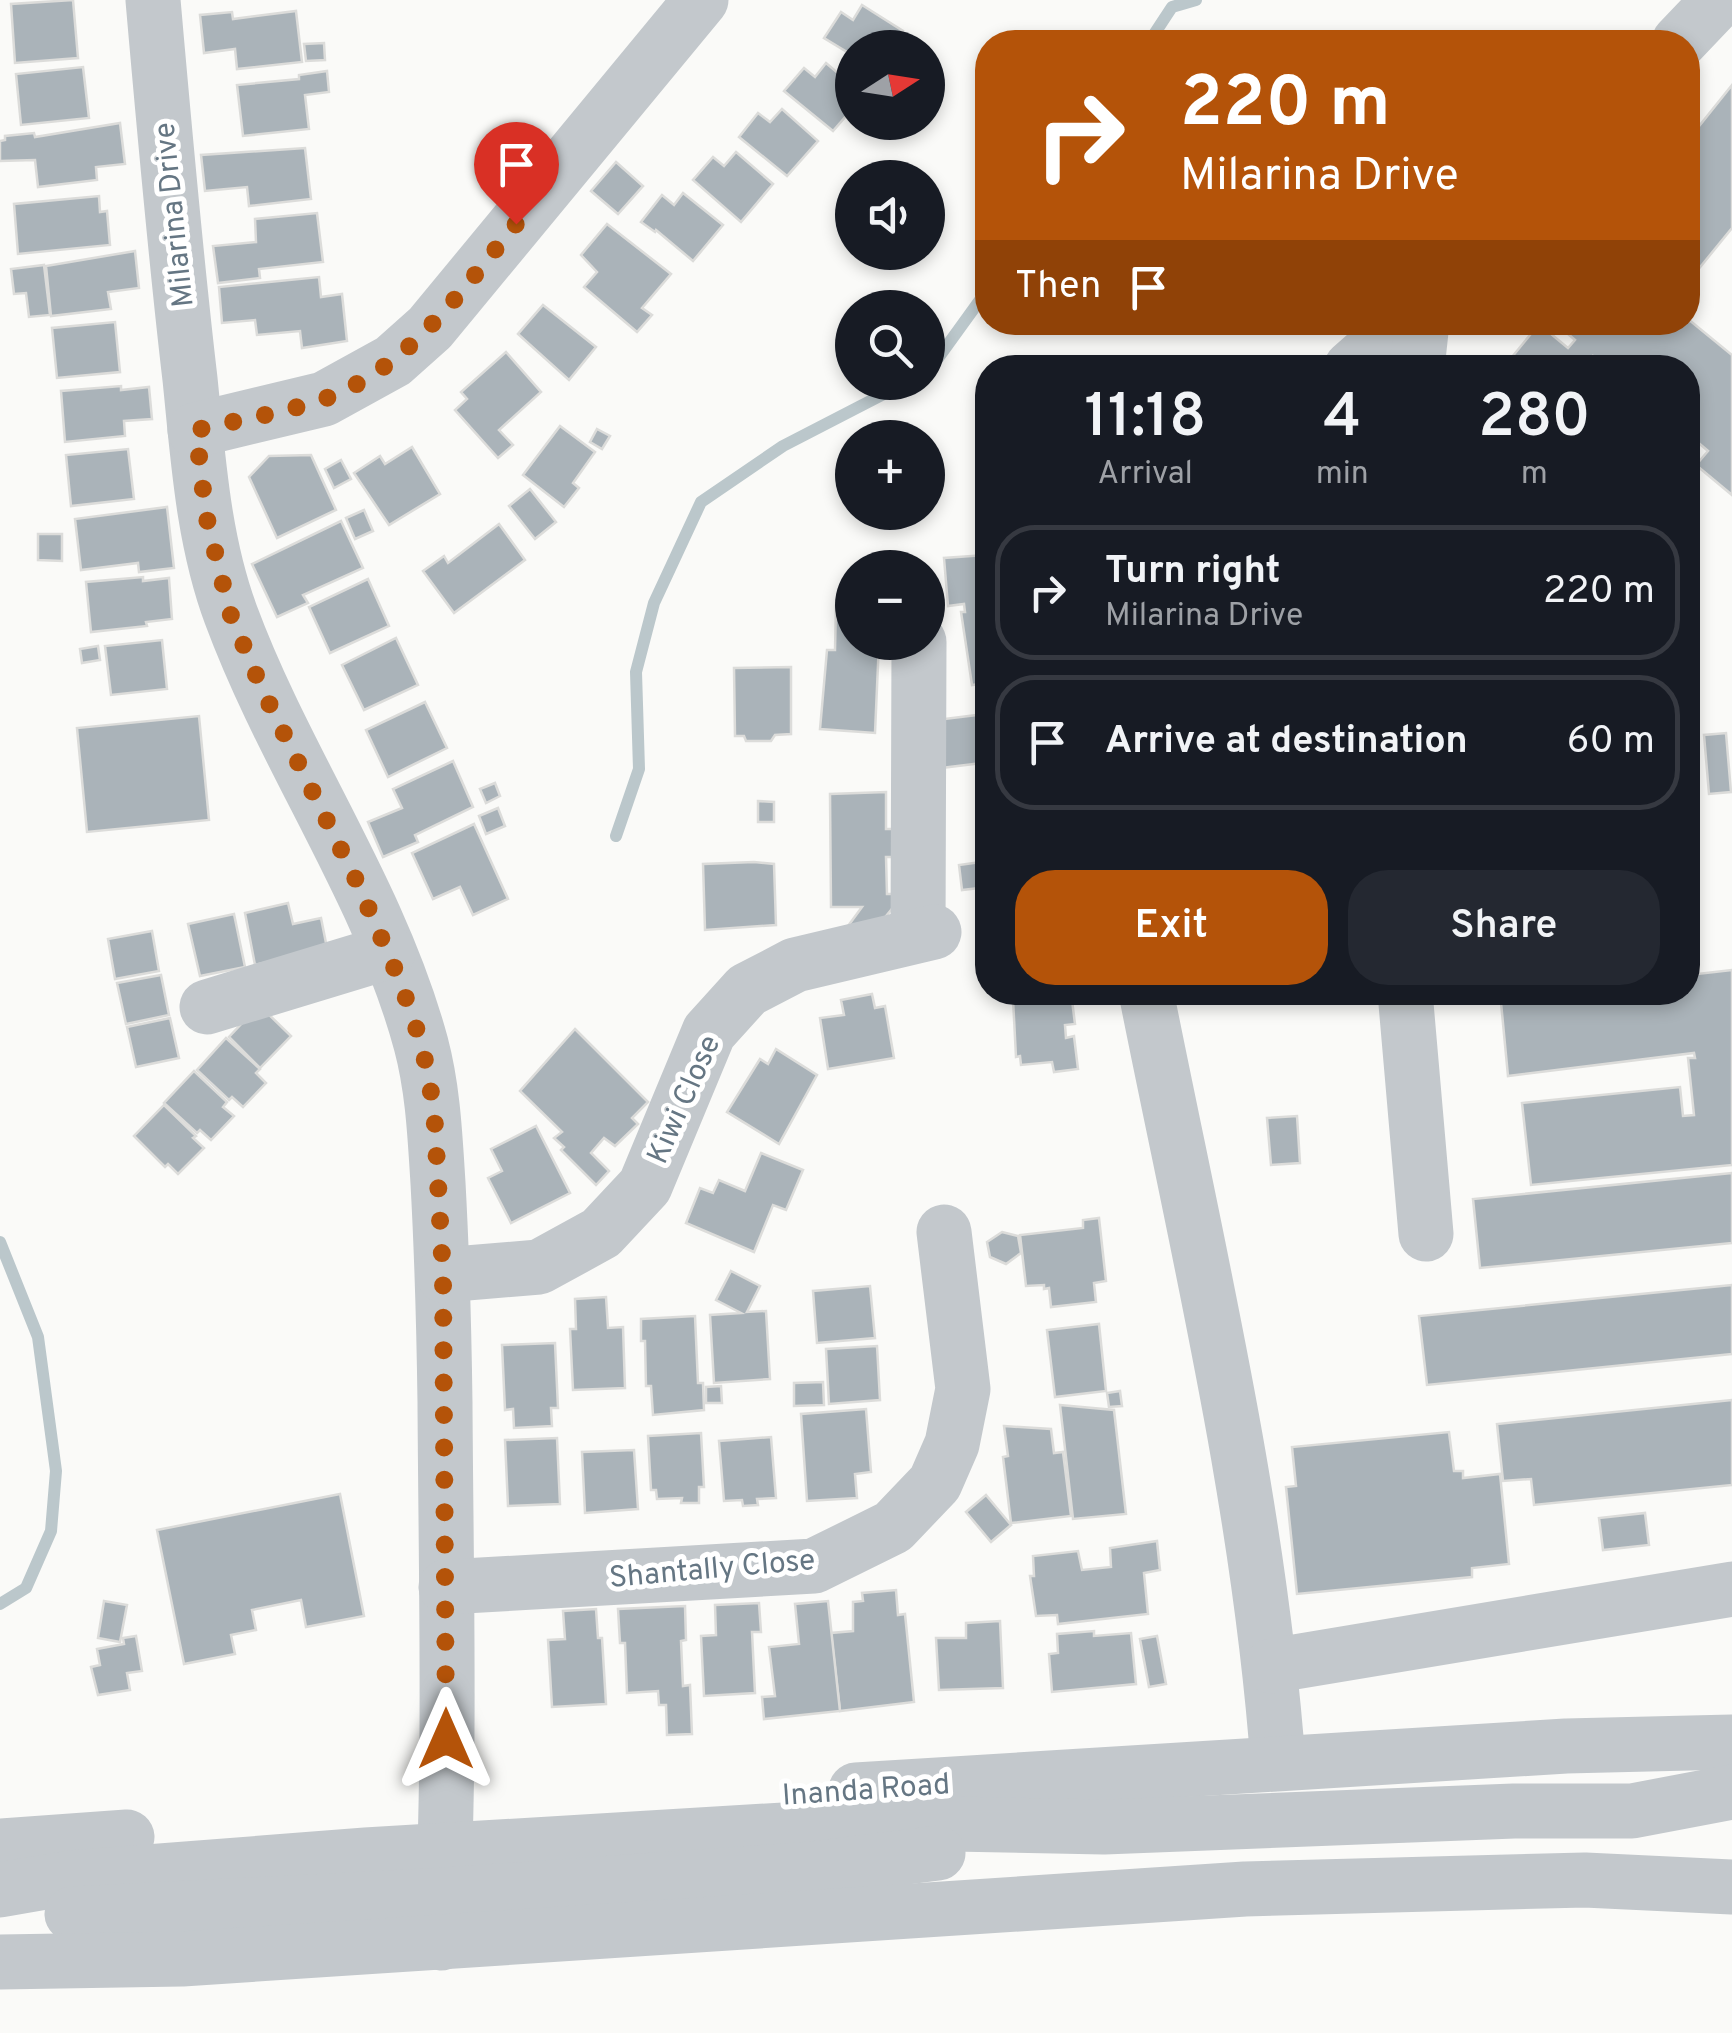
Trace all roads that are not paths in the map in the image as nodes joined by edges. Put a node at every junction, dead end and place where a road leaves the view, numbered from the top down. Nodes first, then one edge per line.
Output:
1 (153, 0) edge
2 (702, 0) edge
3 (1719, 0) edge
4 (1690, 30) edge
5 (1388, 335) edge
6 (1366, 355) edge
7 (196, 430) junction
8 (920, 660) edge
9 (388, 952) junction
10 (1149, 1005) edge
11 (1406, 1005) edge
12 (207, 1007) dead end
13 (944, 1232) dead end
14 (1426, 1234) dead end
15 (443, 1275) junction
16 (446, 1587) junction
17 (1732, 1589) edge
18 (1271, 1666) junction
19 (1732, 1742) edge
20 (1278, 1764) junction
21 (1732, 1792) edge
22 (1632, 1810) junction
23 (1732, 1827) edge
24 (0, 1846) edge
25 (444, 1876) junction
26 (1732, 1887) edge
27 (0, 1890) edge
28 (0, 1909) edge
29 (0, 1962) edge

1 - 7 street, Milarina Drive
2 - 7 street
3 - 4 street
5 - 6 street
7 - 9 street, Milarina Drive
8 - 15 street, Kiwi Close
9 - 12 street
9 - 15 street, Milarina Drive
10 - 18 street
11 - 14 street
13 - 16 street, Shantally Close
15 - 16 street, Milarina Drive
16 - 25 street, Milarina Drive
17 - 18 street
18 - 20 street
19 - 20 street, Inanda Road
20 - 25 street, Inanda Road
21 - 22 street
22 - 23 street
22 - 25 street
24 - 25 street, Inanda Road
25 - 26 street, Inanda Road
25 - 27 street
25 - 28 street
25 - 29 street, Inanda Road

